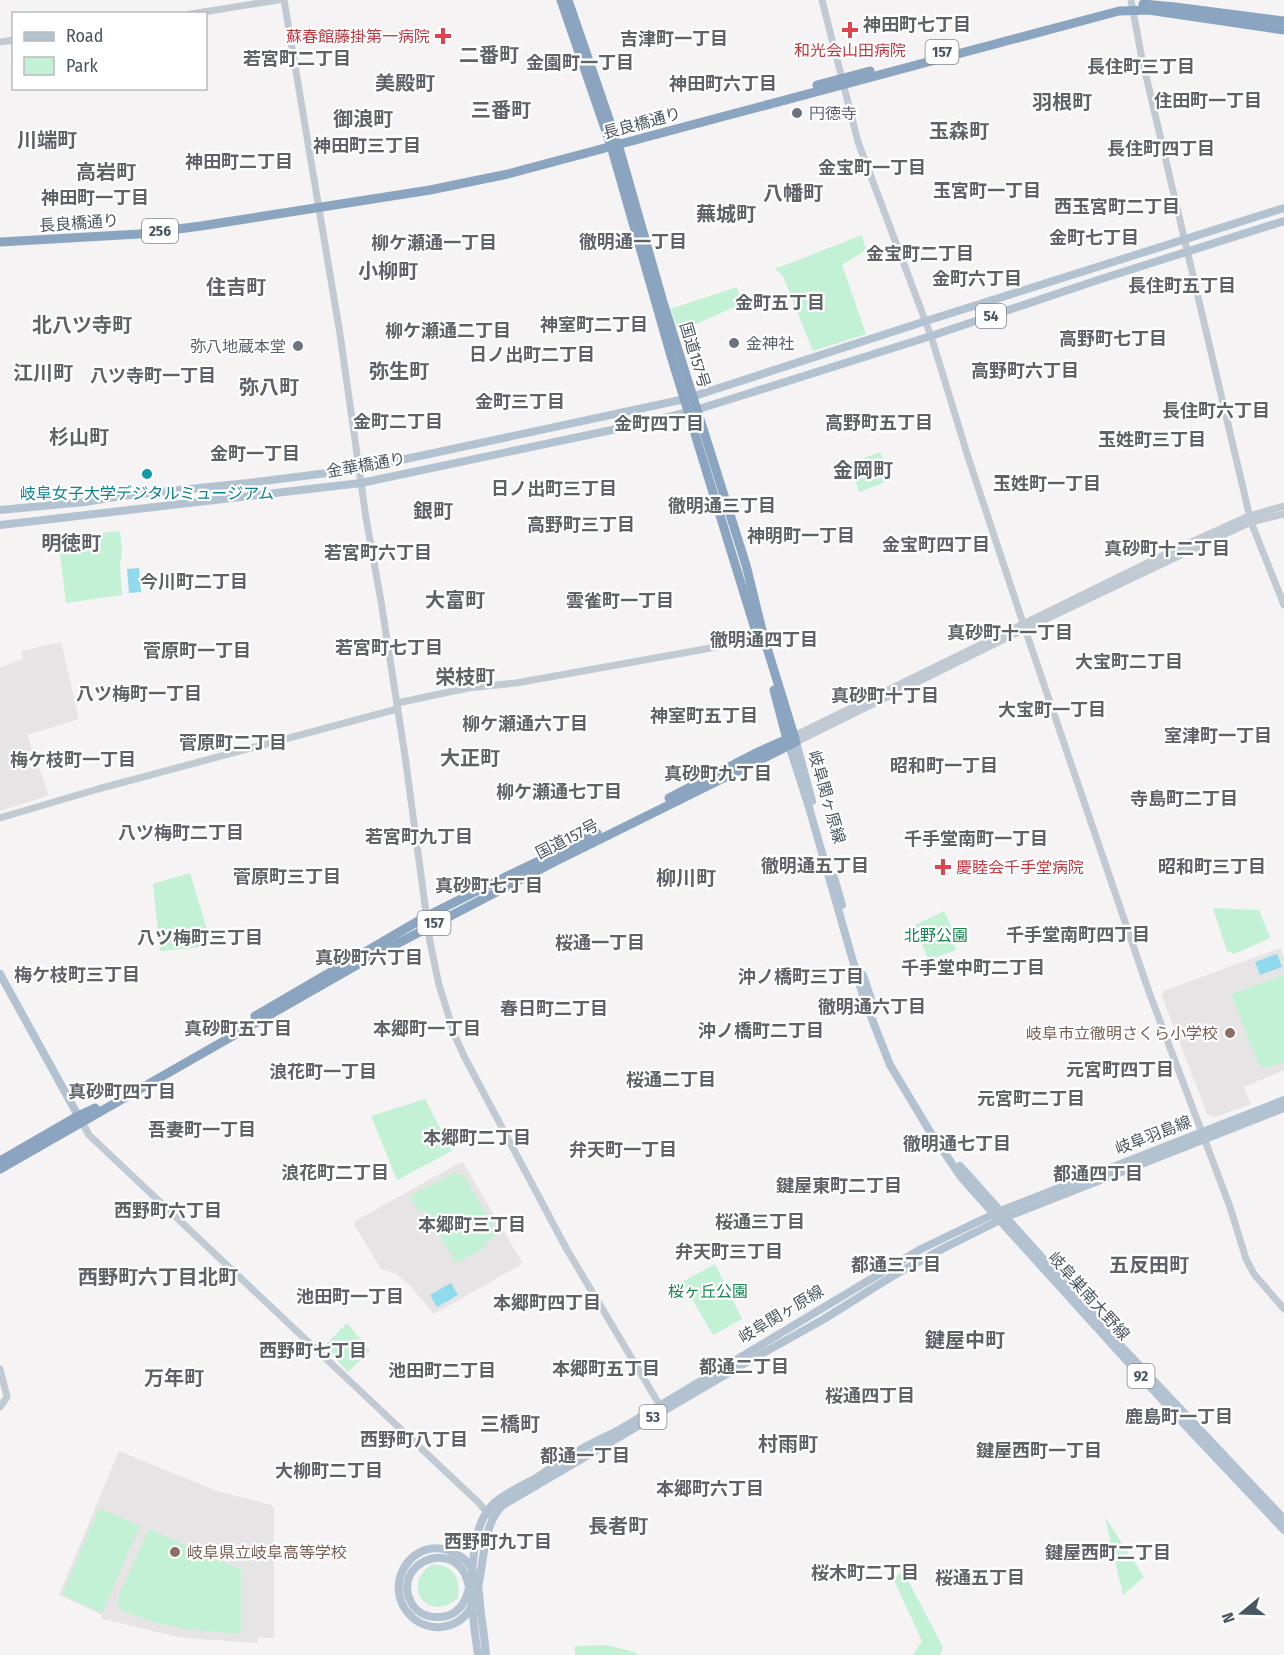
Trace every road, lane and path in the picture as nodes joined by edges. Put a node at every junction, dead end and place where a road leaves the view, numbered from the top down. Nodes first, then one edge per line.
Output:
1 (278, 0) edge
2 (284, 0) edge
3 (561, 0) edge
4 (568, 0) edge
5 (822, 0) edge
6 (1132, 5) edge
7 (203, 12) edge
8 (1284, 21) edge
9 (1284, 30) edge
10 (843, 81) junction
11 (613, 143) junction
12 (319, 206) junction
13 (1284, 208) edge
14 (1284, 221) edge
15 (0, 237) edge
16 (1186, 240) junction
17 (0, 242) edge
18 (1187, 251) junction
19 (926, 321) junction
20 (931, 336) junction
21 (689, 398) junction
22 (693, 410) junction
23 (359, 469) junction
24 (361, 483) junction
25 (1284, 507) edge
26 (0, 510) edge
27 (1284, 514) edge
28 (1250, 519) junction
29 (0, 525) edge
30 (1284, 605) edge
31 (1024, 626) junction
32 (761, 639) junction
33 (397, 706) junction
34 (781, 718) junction
35 (791, 741) junction
36 (758, 752) junction
37 (0, 818) edge
38 (427, 916) junction
39 (428, 927) junction
40 (0, 974) edge
41 (1284, 1100) edge
42 (1284, 1108) edge
43 (80, 1119) junction
44 (1203, 1136) junction
45 (0, 1161) edge
46 (0, 1169) edge
47 (1000, 1216) junction
48 (1284, 1309) edge
49 (0, 1369) edge
50 (0, 1407) edge
51 (661, 1408) junction
52 (490, 1516) junction
53 (1284, 1519) edge
54 (1284, 1530) edge
55 (404, 1577) junction
56 (478, 1655) edge
57 (486, 1655) edge

1 - 7 street
2 - 12 street
3 - 11 highway
4 - 11 highway
5 - 10 street
6 - 8 highway, 長良橋通り / 157
6 - 9 highway, 長良橋通り / 157
6 - 10 highway, 長良橋通り / 157
6 - 16 street
10 - 11 highway, 長良橋通り / 157
10 - 19 street
11 - 12 highway, 長良橋通り / 256
11 - 21 highway, 国道157号
12 - 15 highway, 長良橋通り / 256
12 - 17 highway, 長良橋通り / 256
12 - 23 street
13 - 16 main road, 54
14 - 18 main road, 54
16 - 18 street
16 - 19 main road, 54
18 - 20 main road, 54
18 - 28 street
19 - 20 street
19 - 21 main road, 54
20 - 22 main road, 54
20 - 31 street
21 - 22 highway, 国道157号
21 - 23 main road, 金華橋通り
22 - 24 main road, 金華橋通り
22 - 32 highway, 国道157号
23 - 24 street
23 - 26 main road, 金華橋通り
24 - 29 main road, 金華橋通り
24 - 33 street
25 - 28 street
27 - 28 street
28 - 30 street
28 - 31 street
31 - 35 street
31 - 44 street
32 - 33 street
32 - 34 highway, 国道157号
32 - 35 highway, 国道157号
33 - 37 street
33 - 38 street
34 - 35 highway, 国道157号
34 - 36 highway, 157
35 - 36 highway, 国道157号 / 157
35 - 39 highway, 国道157号 / 157
35 - 47 main road, 岐阜関ヶ原線
36 - 38 highway, 国道157号 / 157
38 - 39 street
38 - 43 highway, 国道157号 / 157
39 - 43 highway, 国道157号 / 157
39 - 51 street
40 - 43 main road
41 - 44 main road, 岐阜羽島線
42 - 44 main road, 岐阜羽島線
43 - 45 highway, 国道157号 / 157
43 - 46 highway, 国道157号 / 157
43 - 52 street
44 - 47 main road, 岐阜羽島線
44 - 48 street
47 - 51 main road, 岐阜関ヶ原線 / 53
47 - 53 main road, 岐阜巣南大野線 / 92
47 - 54 main road, 岐阜巣南大野線 / 92
49 - 50 street
51 - 52 main road, 岐阜関ヶ原線 / 53
52 - 55 main road, 岐阜関ヶ原線 / 53
55 - 56 main road
55 - 57 main road

